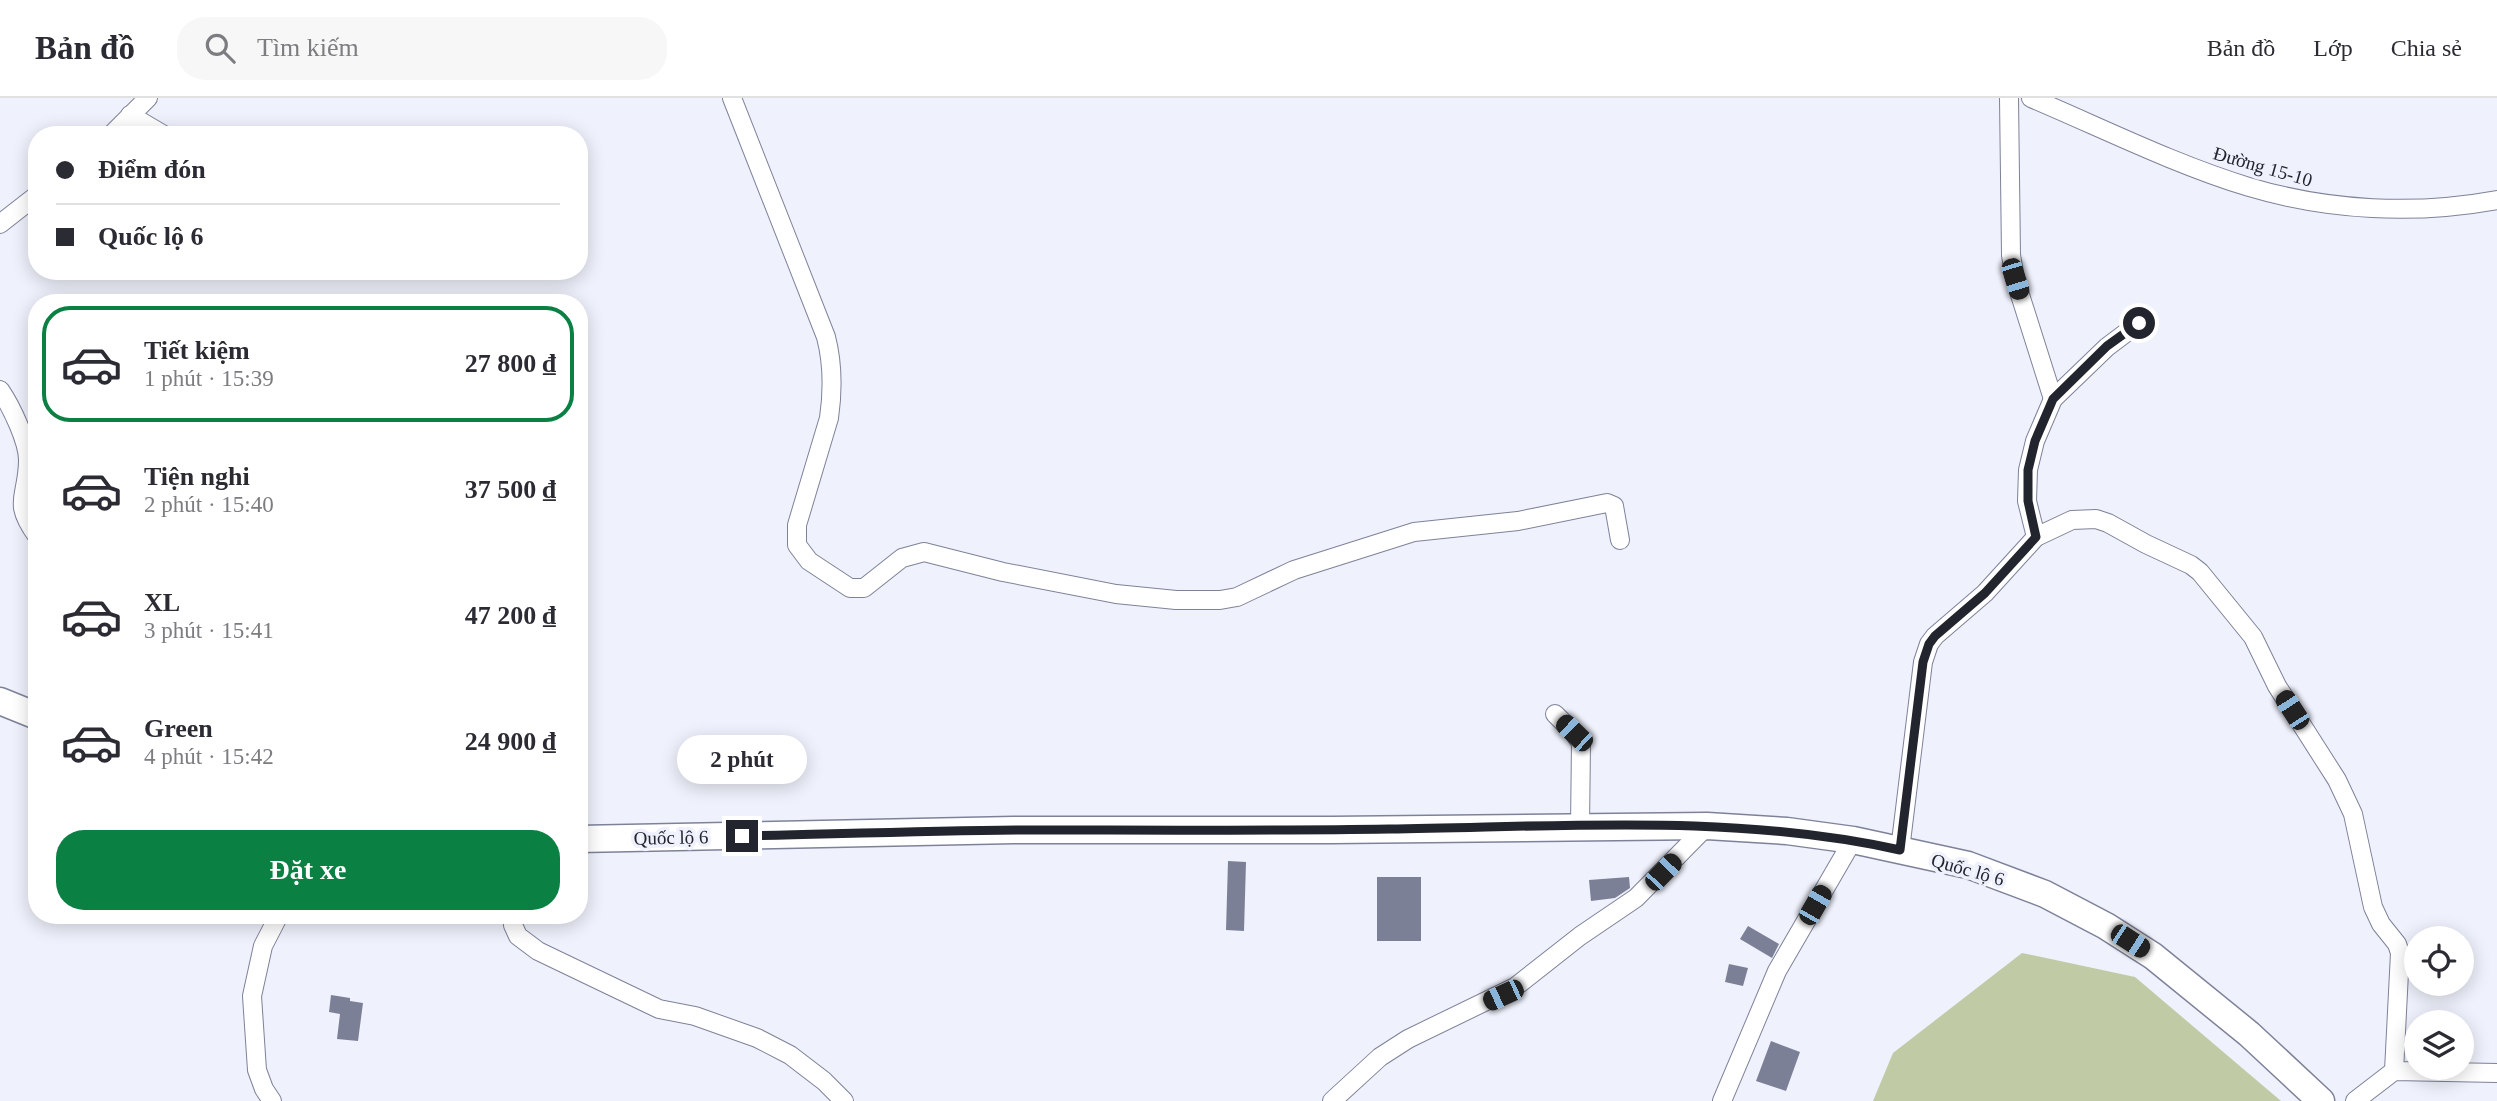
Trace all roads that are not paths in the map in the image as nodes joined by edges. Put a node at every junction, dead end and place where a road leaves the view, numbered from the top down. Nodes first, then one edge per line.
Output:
1 (148, 98) edge
2 (732, 98) edge
3 (2009, 98) edge
4 (2031, 98) edge
5 (130, 115) junction
6 (120, 126) edge
7 (149, 126) edge
8 (2497, 200) edge
9 (28, 202) edge
10 (0, 224) edge
11 (2139, 323) dead end
12 (0, 390) edge
13 (2053, 399) junction
14 (28, 462) edge
15 (28, 462) edge
16 (28, 523) edge
17 (2036, 537) junction
18 (1620, 540) dead end
19 (0, 701) edge
20 (28, 712) edge
21 (1555, 714) dead end
22 (1707, 826) junction
23 (1580, 827) junction
24 (588, 839) edge
25 (1853, 839) junction
26 (1900, 850) junction
27 (274, 924) edge
28 (513, 924) edge
29 (2394, 1071) junction
30 (2497, 1073) edge
31 (272, 1101) edge
32 (844, 1101) edge
33 (1332, 1101) edge
34 (1722, 1101) edge
35 (2321, 1101) edge
36 (2354, 1101) edge

1 - 5 street
2 - 18 street
3 - 13 street
4 - 8 street, Đường 15-10
5 - 6 street
5 - 7 street
9 - 10 street
11 - 13 street
12 - 15 street
13 - 17 street
14 - 16 street
17 - 26 street
17 - 29 street
19 - 20 highway
21 - 23 street
22 - 23 highway, Quốc lộ 6
22 - 25 highway, Quốc lộ 6
22 - 33 street
23 - 24 highway, Quốc lộ 6
25 - 26 highway, Quốc lộ 6
25 - 34 street
26 - 35 highway, Quốc lộ 6
27 - 31 street
28 - 32 street
29 - 30 street
29 - 36 street

